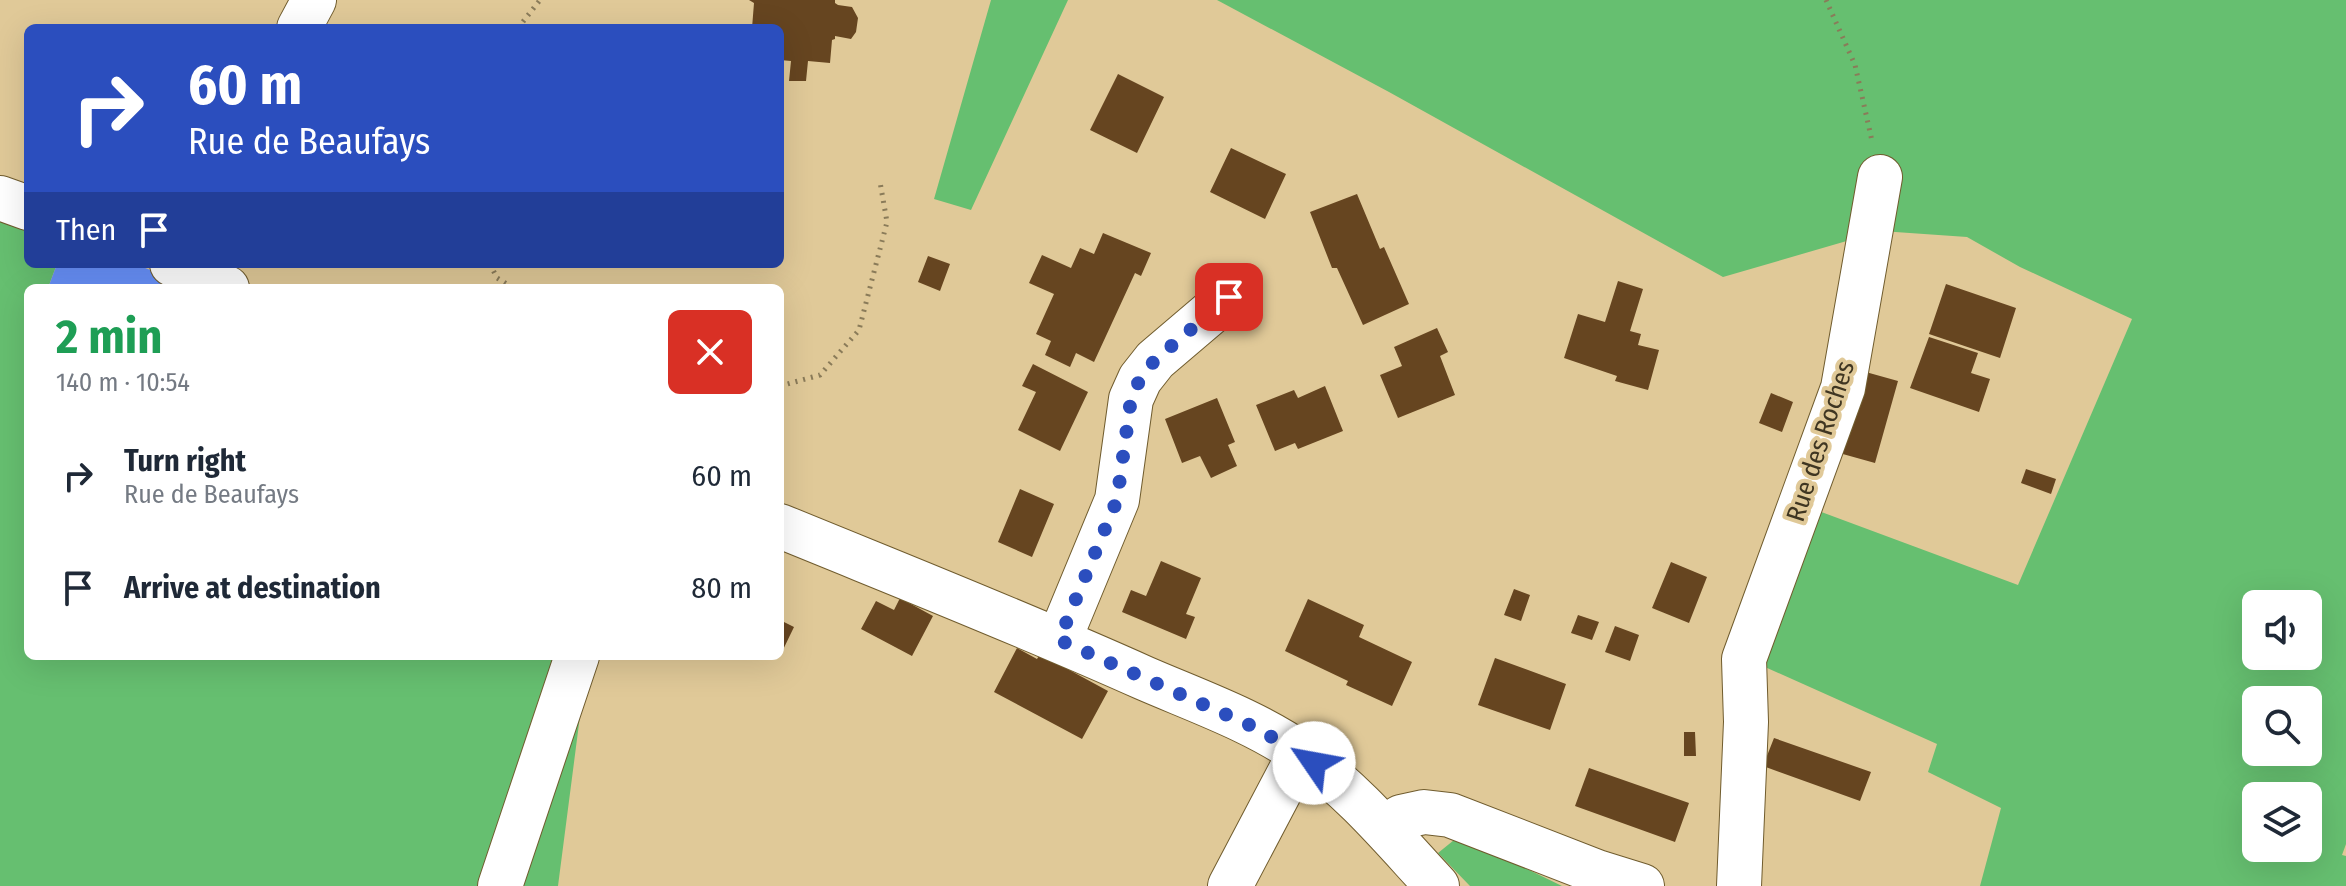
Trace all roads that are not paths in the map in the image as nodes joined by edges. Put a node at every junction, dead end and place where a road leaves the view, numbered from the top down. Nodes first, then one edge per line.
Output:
1 (314, 0) edge
2 (301, 24) edge
3 (1880, 177) road end
4 (0, 198) edge
5 (24, 207) edge
6 (1229, 297) dead end
7 (784, 528) edge
8 (1059, 640) junction
9 (576, 660) edge
10 (1300, 753) junction
11 (1384, 828) junction
12 (500, 886) edge
13 (1230, 886) edge
14 (1437, 886) edge
15 (1642, 886) edge
16 (1739, 886) edge

1 - 2 street
3 - 16 street, Rue des Roches
4 - 5 street
6 - 8 street
7 - 8 street
8 - 10 street
9 - 12 street
10 - 11 street
10 - 13 street
11 - 14 street
11 - 15 street

